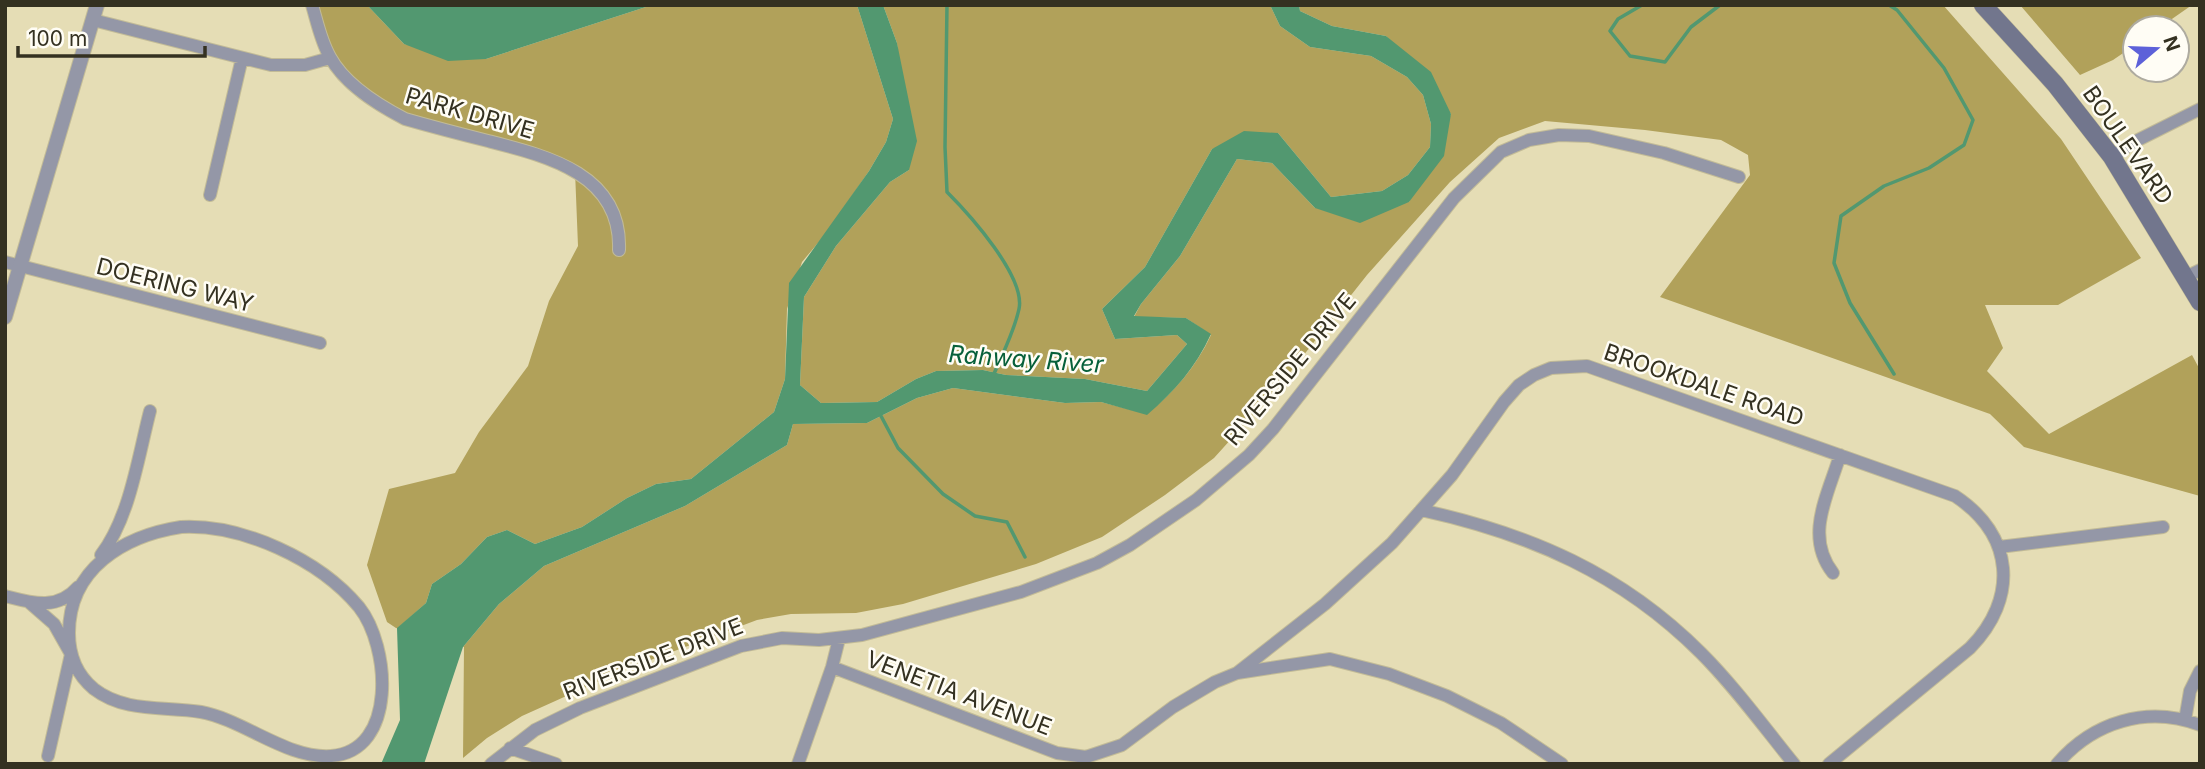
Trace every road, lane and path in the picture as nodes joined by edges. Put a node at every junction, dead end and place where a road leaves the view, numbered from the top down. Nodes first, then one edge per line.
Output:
1 (312, 5) edge
2 (1983, 5) edge
3 (95, 13) edge
4 (242, 58) junction
5 (330, 58) junction
6 (2200, 109) edge
7 (2112, 157) junction
8 (1739, 177) dead end
9 (210, 195) dead end
10 (619, 250) dead end
11 (5, 262) edge
12 (20, 267) junction
13 (2193, 273) edge
14 (2200, 302) edge
15 (5, 317) edge
16 (320, 343) dead end
17 (150, 411) dead end
18 (1840, 455) junction
19 (1421, 510) junction
20 (2163, 527) dead end
21 (1999, 548) junction
22 (1833, 573) dead end
23 (79, 585) junction
24 (5, 596) edge
25 (30, 603) junction
26 (839, 639) junction
27 (71, 654) junction
28 (832, 667) junction
29 (2200, 671) edge
30 (1237, 673) junction
31 (2185, 720) junction
32 (2200, 724) edge
33 (510, 748) junction
34 (48, 756) dead end
35 (491, 764) edge
36 (556, 764) edge
37 (798, 764) edge
38 (1562, 764) edge
39 (1794, 764) edge
40 (1829, 764) edge
41 (2057, 764) edge

1 - 5 street, PARK DRIVE
2 - 7 main road, BOULEVARD
3 - 4 street
3 - 12 street
4 - 5 street
4 - 9 street
5 - 10 street, PARK DRIVE
6 - 7 street
7 - 13 main road, BOULEVARD
8 - 26 street, RIVERSIDE DRIVE
11 - 12 street, DOERING WAY
12 - 15 street
12 - 16 street, DOERING WAY
13 - 14 main road, BOULEVARD
17 - 23 street
18 - 19 street, BROOKDALE ROAD
18 - 21 street, BROOKDALE ROAD
18 - 22 street
19 - 30 street, BROOKDALE ROAD
19 - 39 street
20 - 21 street
21 - 40 street
23 - 25 street
23 - 27 street
23 - 27 street
24 - 25 street
25 - 27 street
26 - 28 street
26 - 33 street, RIVERSIDE DRIVE
27 - 34 street
28 - 30 street, VENETIA AVENUE
28 - 37 street
29 - 31 street
30 - 38 street
31 - 32 street
31 - 41 street
33 - 35 street, RIVERSIDE DRIVE
33 - 36 street

